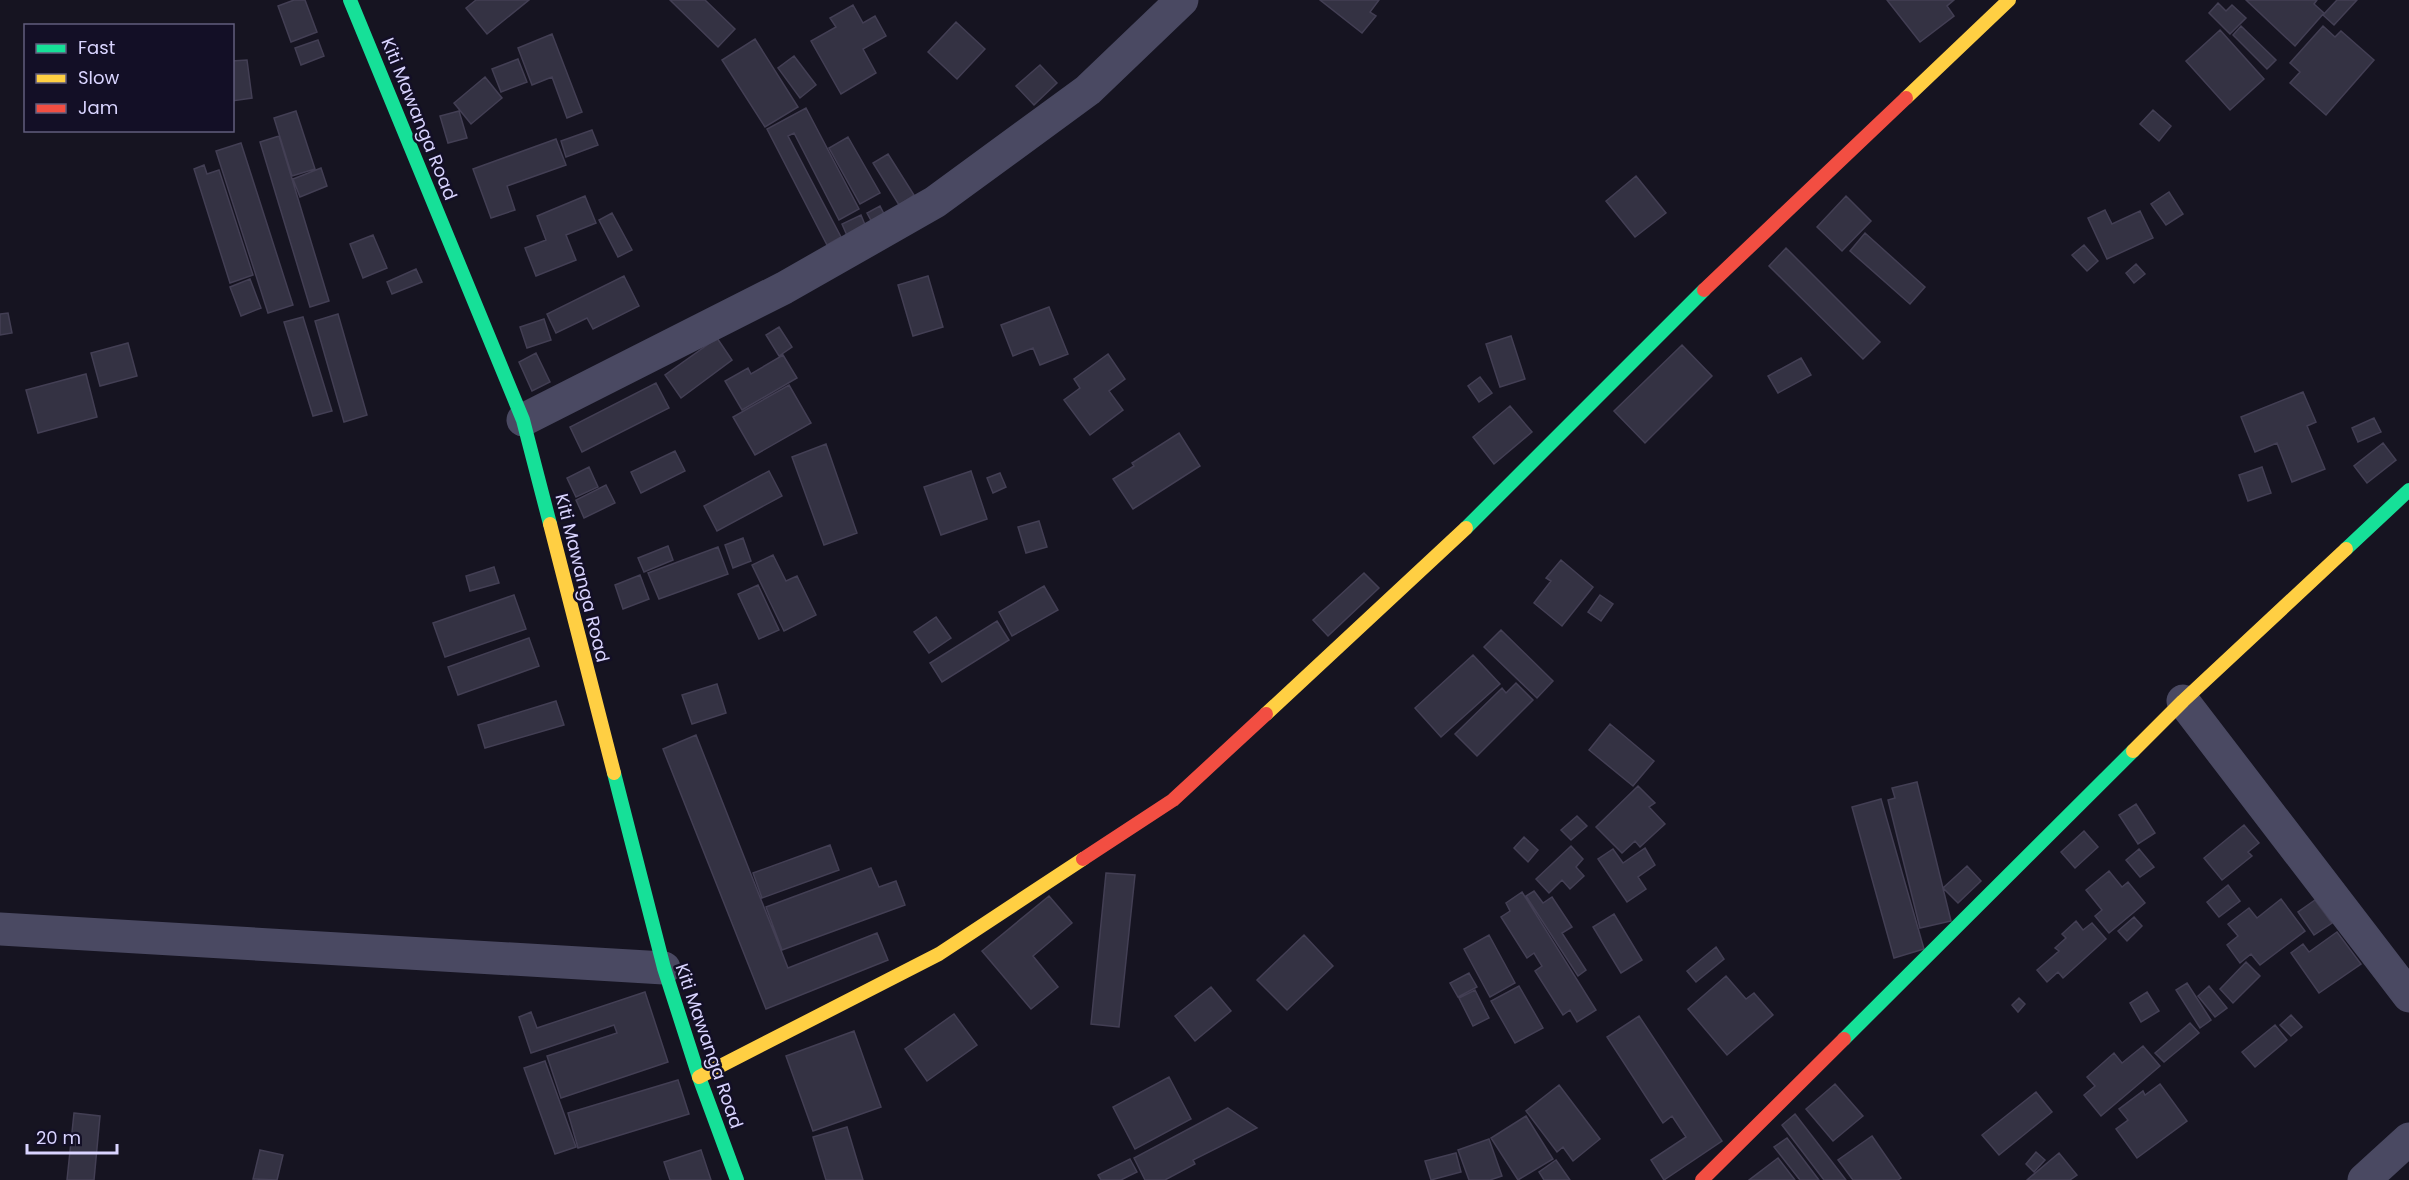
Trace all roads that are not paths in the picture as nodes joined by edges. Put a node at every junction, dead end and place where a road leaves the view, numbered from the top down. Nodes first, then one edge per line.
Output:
1 (350, 0) edge
2 (1182, 0) edge
3 (2009, 0) edge
4 (523, 420) junction
5 (2409, 490) edge
6 (2183, 701) junction
7 (0, 929) edge
8 (664, 968) junction
9 (2409, 996) edge
10 (699, 1077) junction
11 (2409, 1139) edge
12 (736, 1180) edge
13 (1702, 1180) edge
14 (2364, 1180) edge

1 - 4 street, Kiti Mawanga Road
2 - 4 street
3 - 10 street
4 - 8 street, Kiti Mawanga Road
5 - 6 street
6 - 9 street
6 - 13 street
7 - 8 street
8 - 10 street, Kiti Mawanga Road
10 - 12 street, Kiti Mawanga Road
11 - 14 street

